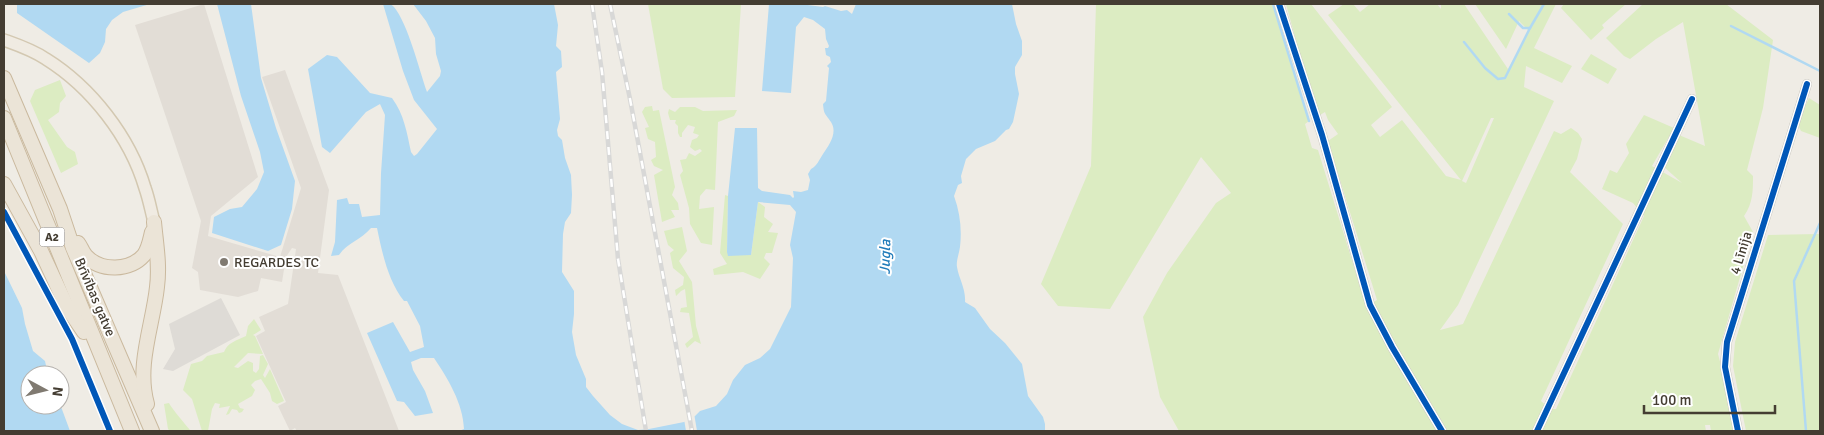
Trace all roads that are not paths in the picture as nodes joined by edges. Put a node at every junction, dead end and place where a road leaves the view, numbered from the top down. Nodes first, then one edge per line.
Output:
1 (1279, 4) edge
2 (4, 40) edge
3 (4, 78) edge
4 (1807, 84) dead end
5 (1692, 99) dead end
6 (4, 118) edge
7 (4, 184) edge
8 (60, 209) junction
9 (154, 222) junction
10 (100, 356) junction
11 (132, 431) edge
12 (153, 431) edge
13 (1442, 431) edge
14 (1537, 431) edge
15 (1738, 431) edge

1 - 13 street
2 - 9 main road
3 - 8 highway, Brīvības gatve / A2
4 - 15 street, 4 Līnija
5 - 14 street
6 - 10 highway, Brīvības gatve / A2
7 - 10 highway
8 - 9 highway
8 - 12 highway, Brīvības gatve / A2
9 - 12 highway
10 - 11 highway, Brīvības gatve / A2

